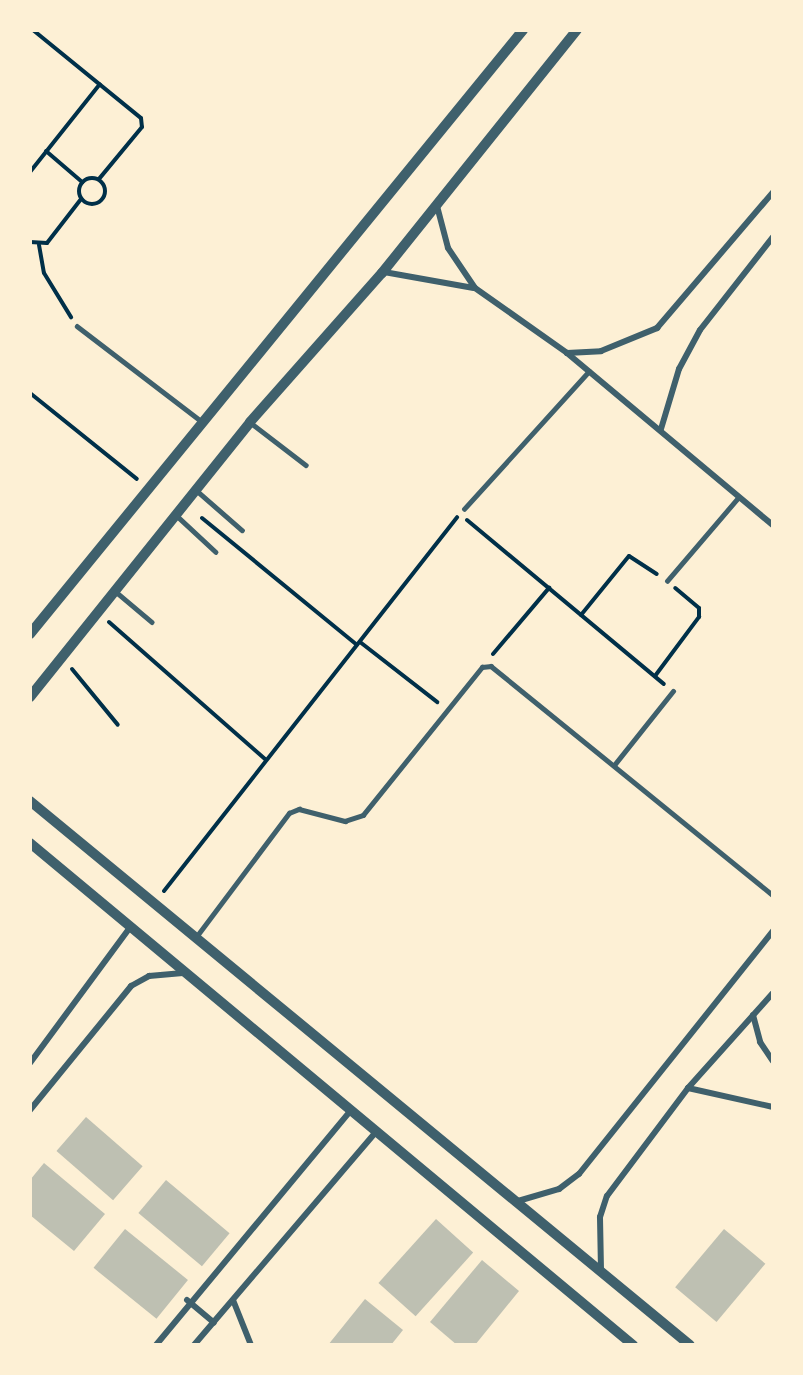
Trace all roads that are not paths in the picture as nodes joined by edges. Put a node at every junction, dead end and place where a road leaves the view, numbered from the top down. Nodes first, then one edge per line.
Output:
1 (523, 30) edge
2 (577, 30) edge
3 (773, 192) edge
4 (436, 203) junction
5 (773, 237) edge
6 (382, 273) junction
7 (475, 288) junction
8 (77, 326) road end
9 (567, 353) junction
10 (589, 371) junction
11 (200, 420) junction
12 (250, 422) junction
13 (661, 429) junction
14 (306, 465) dead end
15 (196, 490) junction
16 (738, 498) junction
17 (464, 508) road end
18 (176, 515) junction
19 (773, 525) edge
20 (242, 530) dead end
21 (216, 552) dead end
22 (667, 581) road end
23 (115, 591) junction
24 (152, 622) dead end
25 (30, 634) edge
26 (673, 691) road end
27 (30, 697) edge
28 (615, 764) junction
29 (30, 801) edge
30 (30, 843) edge
31 (773, 895) edge
32 (131, 925) junction
33 (773, 931) edge
34 (195, 937) junction
35 (189, 973) junction
36 (773, 993) edge
37 (753, 1015) junction
38 (773, 1061) edge
39 (30, 1063) edge
40 (688, 1088) junction
41 (773, 1107) edge
42 (30, 1110) edge
43 (352, 1110) junction
44 (377, 1131) junction
45 (518, 1201) junction
46 (601, 1270) junction
47 (187, 1300) junction
48 (233, 1300) junction
49 (214, 1323) junction
50 (156, 1345) edge
51 (194, 1345) edge
52 (250, 1345) edge
53 (633, 1345) edge
54 (690, 1345) edge

1 - 11 street
2 - 4 street
3 - 9 street
4 - 6 street
4 - 7 street
5 - 13 street
6 - 7 street
6 - 12 street
7 - 9 street
8 - 11 lane
9 - 10 street
10 - 13 street
10 - 17 lane
11 - 25 street
12 - 14 lane
12 - 15 street
13 - 16 street
15 - 18 street
15 - 20 lane
16 - 19 street
16 - 22 lane
18 - 21 lane
18 - 23 street
23 - 24 lane
23 - 27 street
26 - 28 lane
28 - 31 lane
28 - 34 lane
29 - 34 street
30 - 32 street
32 - 35 street
32 - 39 street
33 - 45 street
34 - 45 street
35 - 42 street
35 - 43 street
36 - 37 street
37 - 38 street
37 - 40 street
40 - 41 street
40 - 46 street
43 - 44 street
43 - 47 street
44 - 48 street
44 - 53 street
45 - 46 street
46 - 54 street
47 - 49 street
47 - 50 street
48 - 49 street
48 - 52 street
49 - 51 street

